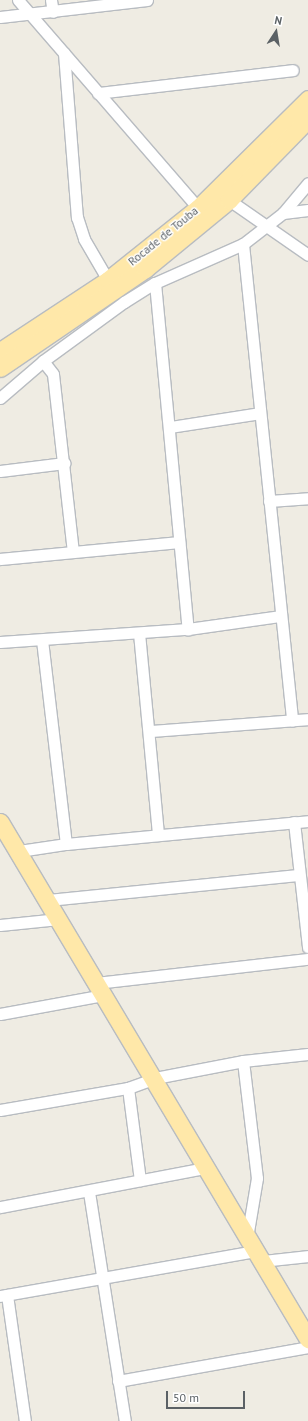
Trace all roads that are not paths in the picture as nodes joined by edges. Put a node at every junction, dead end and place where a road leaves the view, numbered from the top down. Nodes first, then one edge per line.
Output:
1 (18, 0) edge
2 (52, 0) edge
3 (142, 0) edge
4 (53, 12) junction
5 (30, 15) junction
6 (0, 17) edge
7 (64, 53) junction
8 (293, 70) dead end
9 (98, 93) junction
10 (308, 99) edge
11 (308, 119) edge
12 (308, 184) edge
13 (229, 200) junction
14 (198, 208) junction
15 (308, 210) edge
16 (283, 213) junction
17 (267, 226) junction
18 (243, 244) junction
19 (308, 255) edge
20 (155, 283) junction
21 (117, 291) junction
22 (0, 351) edge
23 (43, 361) junction
24 (0, 368) edge
25 (0, 398) edge
26 (260, 413) junction
27 (170, 426) junction
28 (65, 464) junction
29 (0, 471) edge
30 (308, 498) edge
31 (269, 501) junction
32 (179, 542) junction
33 (73, 551) junction
34 (0, 558) edge
35 (281, 616) junction
36 (188, 629) junction
37 (139, 632) junction
38 (42, 640) junction
39 (0, 642) edge
40 (308, 718) edge
41 (292, 720) junction
42 (150, 731) junction
43 (308, 821) edge
44 (294, 822) junction
45 (2, 829) edge
46 (158, 835) junction
47 (66, 844) junction
48 (19, 852) junction
49 (298, 875) junction
50 (48, 900) junction
51 (58, 919) junction
52 (0, 925) edge
53 (308, 947) edge
54 (308, 959) edge
55 (100, 989) junction
56 (0, 1014) edge
57 (308, 1054) edge
58 (243, 1061) junction
59 (156, 1078) junction
60 (128, 1088) junction
61 (0, 1110) edge
62 (205, 1168) junction
63 (140, 1180) junction
64 (89, 1192) junction
65 (0, 1207) edge
66 (254, 1250) junction
67 (308, 1256) edge
68 (102, 1279) junction
69 (3, 1295) edge
70 (308, 1339) edge
71 (308, 1347) edge
72 (118, 1381) junction
73 (25, 1421) edge
74 (125, 1421) edge

1 - 5 street
2 - 4 street
3 - 4 street
4 - 5 street
5 - 6 street
5 - 7 street
7 - 9 street
7 - 21 street
8 - 9 street
9 - 14 street
10 - 14 main road, Rocade de Touba
11 - 13 main road, Rocade de Touba
12 - 16 street
13 - 17 street
13 - 21 main road, Rocade de Touba
14 - 21 main road, Rocade de Touba
15 - 16 street
16 - 17 street
17 - 18 street
17 - 19 street
18 - 20 street
18 - 26 street
20 - 21 street
20 - 27 street
21 - 22 main road, Rocade de Touba
21 - 23 street
21 - 24 main road, Rocade de Touba
23 - 25 street
23 - 28 street
26 - 27 street
26 - 31 street
27 - 32 street
28 - 29 street
28 - 33 street
30 - 31 street
31 - 35 street
32 - 33 street
32 - 36 street
33 - 34 street
35 - 36 street
35 - 41 street
36 - 37 street
37 - 38 street
37 - 42 street
38 - 39 street
38 - 47 street
40 - 41 street
41 - 42 street
42 - 46 street
43 - 44 street
44 - 46 street
44 - 49 street
45 - 48 main road
46 - 47 street
47 - 48 street
48 - 50 main road
49 - 50 street
49 - 53 street
50 - 51 main road
51 - 52 street
51 - 55 main road
54 - 55 street
55 - 56 street
55 - 59 main road
57 - 58 street
58 - 59 street
58 - 66 street
59 - 60 street
59 - 62 main road
60 - 61 street
60 - 63 street
62 - 63 street
62 - 66 main road
63 - 64 street
64 - 65 street
64 - 68 street
66 - 67 street
66 - 68 street
66 - 70 main road
68 - 69 street
68 - 72 street
69 - 73 street
71 - 72 street
72 - 74 street

